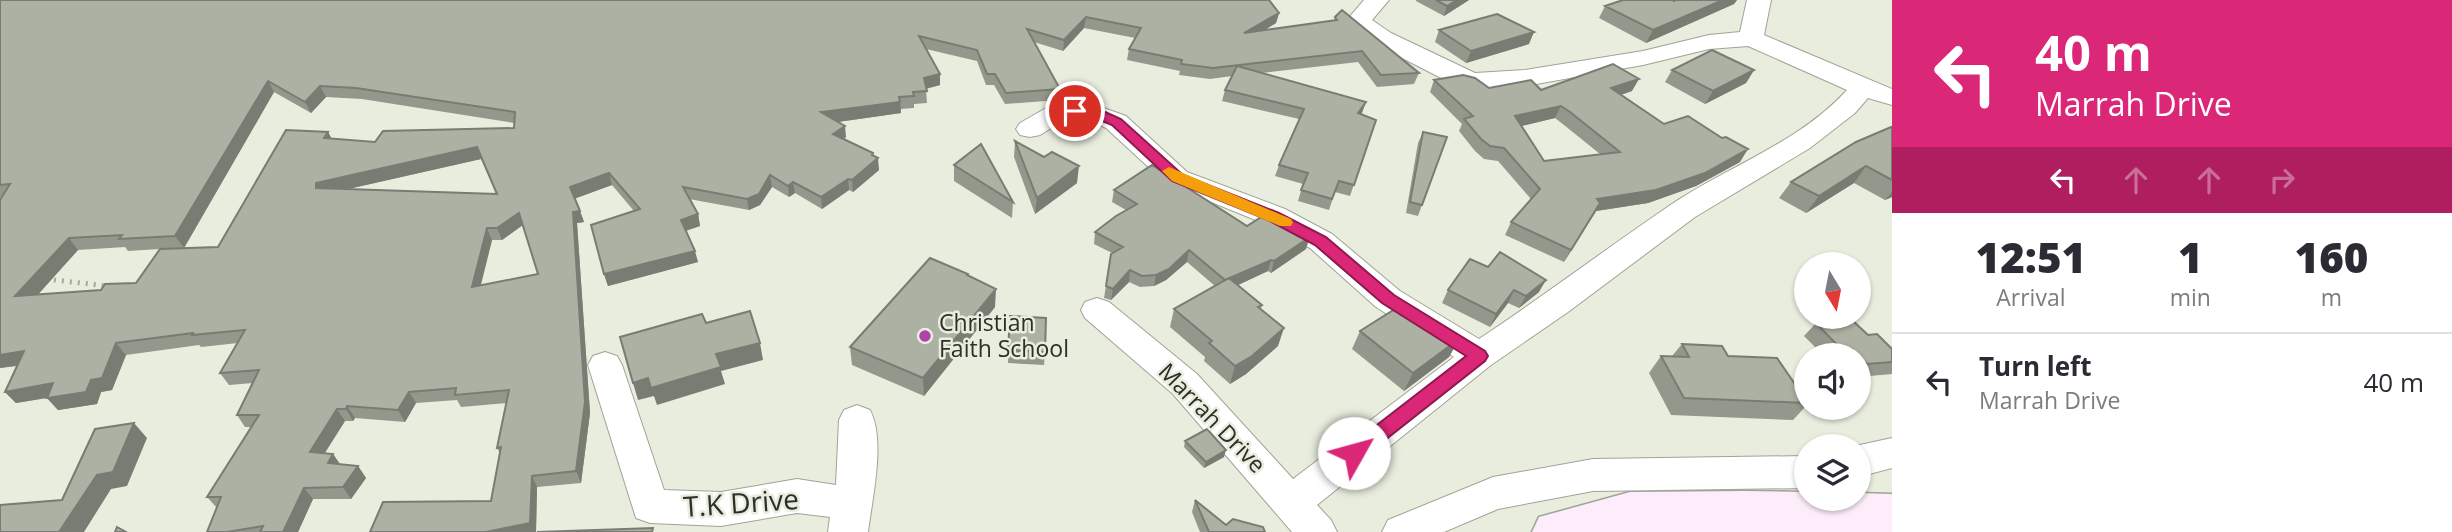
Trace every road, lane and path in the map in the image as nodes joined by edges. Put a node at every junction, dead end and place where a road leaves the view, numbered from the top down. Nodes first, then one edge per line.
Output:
1 (1377, 0) edge
2 (1759, 0) edge
3 (1751, 38) junction
4 (1863, 88) junction
5 (1892, 97) edge
6 (1030, 129) dead end
7 (40, 280) edge
8 (116, 287) edge
9 (1097, 310) dead end
10 (1479, 356) junction
11 (605, 365) dead end
12 (857, 420) dead end
13 (1892, 453) edge
14 (1871, 458) edge
15 (1794, 472) edge
16 (1292, 502) junction
17 (1892, 515) edge
18 (851, 518) edge
19 (1317, 532) edge
20 (1402, 532) edge
21 (1556, 532) edge

1 - 3 street
2 - 3 street
3 - 4 street
4 - 5 street
4 - 10 street
6 - 10 street
7 - 8 path
9 - 16 street, Marrah Drive
10 - 16 street
11 - 18 street, T.K Drive
12 - 18 street, T.K Drive
13 - 14 street
15 - 20 street
16 - 19 street, Marrah Drive
17 - 21 main road

